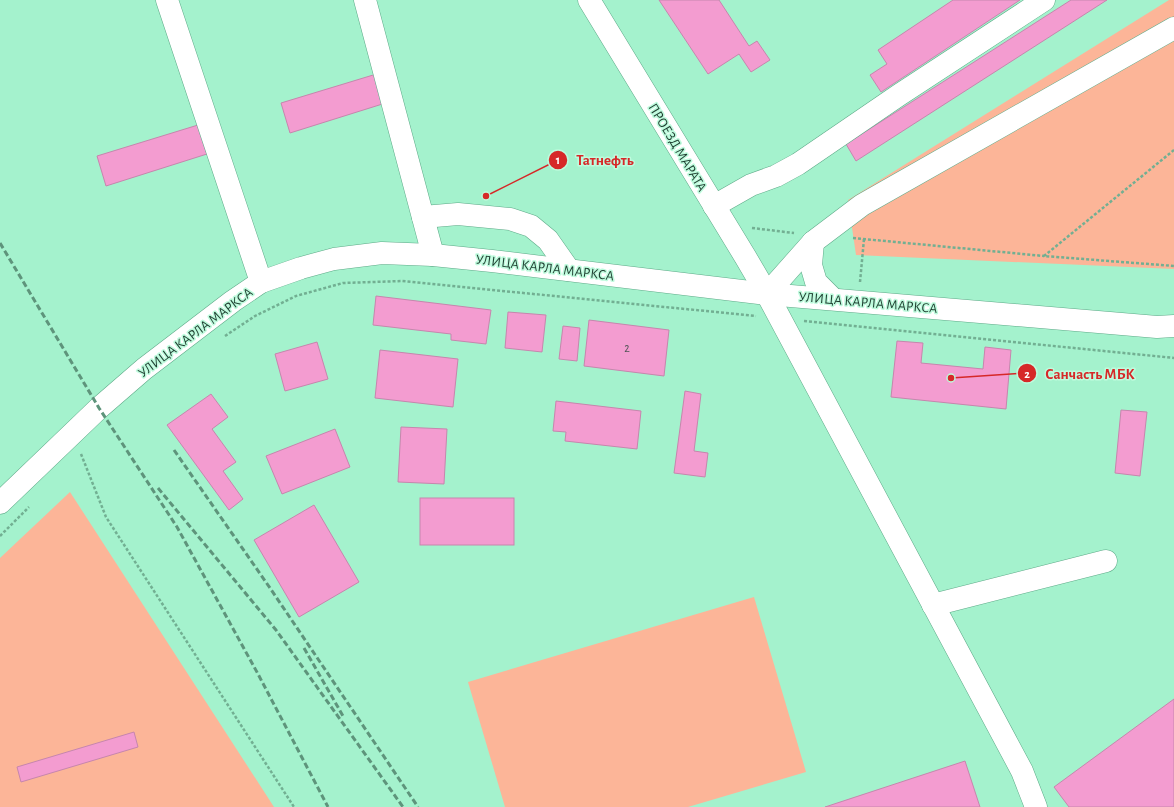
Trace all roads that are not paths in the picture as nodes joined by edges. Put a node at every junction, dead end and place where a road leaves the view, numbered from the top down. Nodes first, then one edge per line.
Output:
1 (166, 0) edge
2 (365, 0) edge
3 (589, 0) edge
4 (1044, 0) edge
5 (1174, 28) edge
6 (714, 206) junction
7 (423, 217) junction
8 (818, 239) junction
9 (433, 255) junction
10 (569, 270) junction
11 (261, 282) junction
12 (766, 294) junction
13 (832, 299) junction
14 (1174, 326) edge
15 (0, 503) edge
16 (1106, 561) dead end
17 (933, 605) junction
18 (1036, 807) edge

1 - 11 main road
2 - 7 main road
3 - 6 main road, ПРОЕЗД МАРАТА
4 - 6 main road
5 - 8 main road
6 - 12 main road, ПРОЕЗД МАРАТА
7 - 9 main road
7 - 10 main road
8 - 12 main road
8 - 13 main road
9 - 10 main road, УЛИЦА КАРЛА МАРКСА
9 - 11 main road, УЛИЦА КАРЛА МАРКСА
10 - 12 main road, УЛИЦА КАРЛА МАРКСА
11 - 15 main road, УЛИЦА КАРЛА МАРКСА
12 - 13 main road, УЛИЦА КАРЛА МАРКСА
12 - 17 main road, ПРОЕЗД МАРАТА
13 - 14 main road, УЛИЦА КАРЛА МАРКСА
16 - 17 main road
17 - 18 main road, ПРОЕЗД МАРАТА

